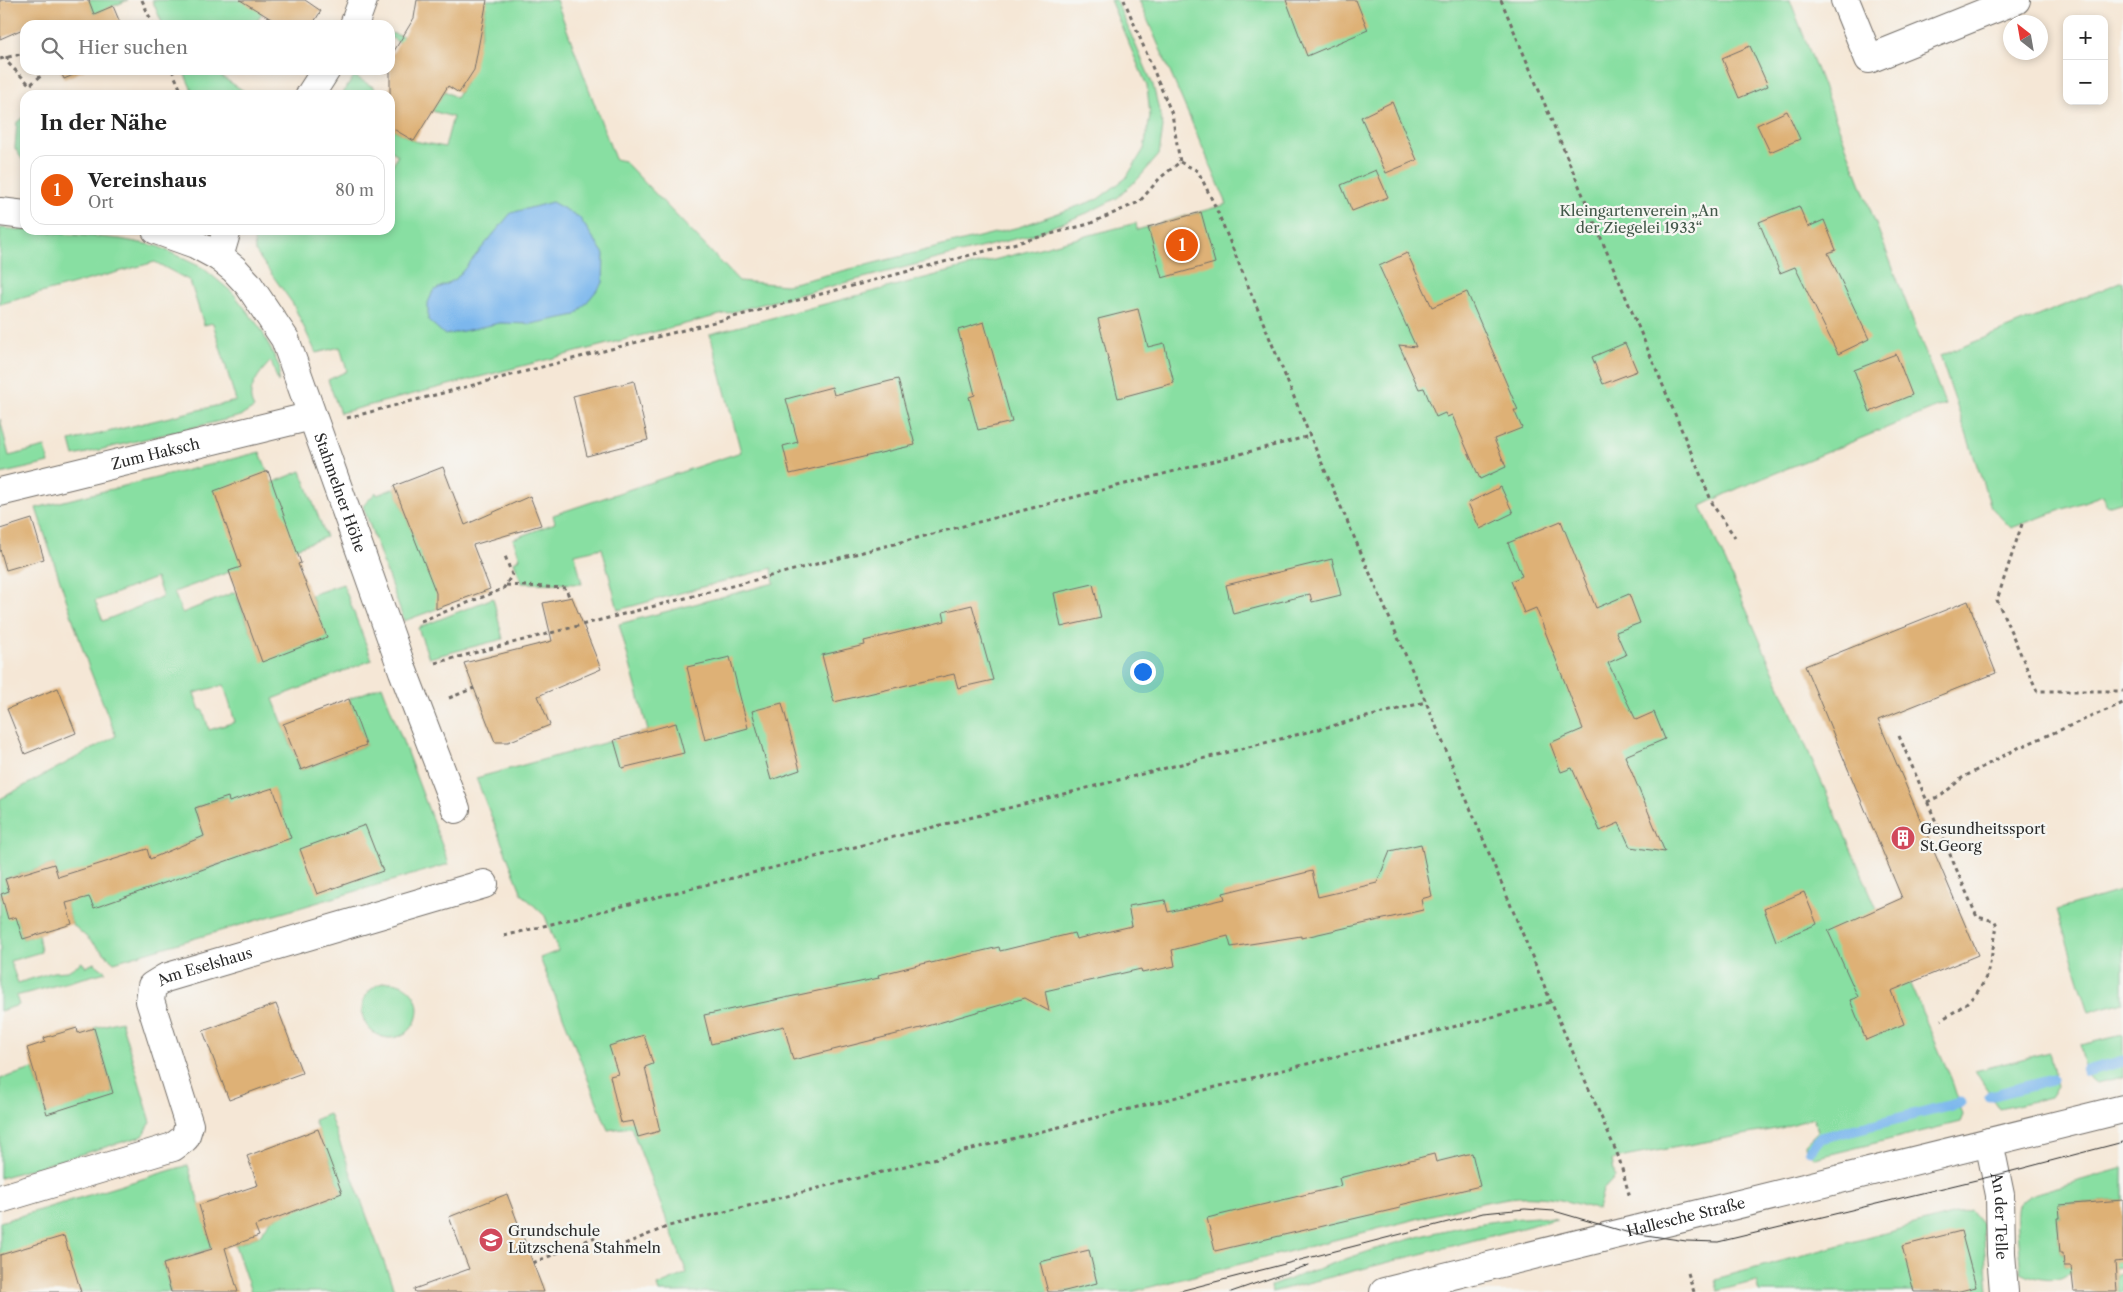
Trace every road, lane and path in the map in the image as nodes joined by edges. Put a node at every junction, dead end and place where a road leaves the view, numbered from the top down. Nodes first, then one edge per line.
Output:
1 (142, 0) edge
2 (364, 0) edge
3 (1124, 0) edge
4 (1501, 0) edge
5 (1844, 0) edge
6 (2016, 0) edge
7 (151, 20) edge
8 (356, 20) edge
9 (20, 53) edge
10 (7, 56) junction
11 (0, 59) edge
12 (20, 75) edge
13 (20, 75) edge
14 (42, 75) edge
15 (174, 75) edge
16 (323, 75) edge
17 (181, 90) edge
18 (313, 90) edge
19 (1180, 162) junction
20 (0, 212) edge
21 (20, 214) edge
22 (170, 235) edge
23 (226, 235) edge
24 (219, 257) junction
25 (313, 421) junction
26 (1310, 436) junction
27 (0, 492) edge
28 (2022, 524) dead end
29 (1735, 536) dead end
30 (504, 553) dead end
31 (506, 585) junction
32 (569, 597) dead end
33 (390, 633) junction
34 (403, 671) junction
35 (2123, 691) edge
36 (1426, 702) junction
37 (2123, 703) edge
38 (1899, 736) dead end
39 (1927, 802) junction
40 (456, 809) dead end
41 (484, 884) dead end
42 (504, 936) dead end
43 (1551, 1002) junction
44 (1941, 1020) dead end
45 (2123, 1109) edge
46 (1989, 1142) junction
47 (0, 1199) edge
48 (1639, 1228) junction
49 (595, 1237) dead end
50 (625, 1244) dead end
51 (533, 1262) dead end
52 (1688, 1273) dead end
53 (1384, 1292) edge
54 (1694, 1292) edge
55 (2004, 1292) edge

1 - 7 path
2 - 8 street
3 - 19 path
4 - 29 path
5 - 6 street
9 - 10 path
10 - 11 path
10 - 13 path
12 - 14 path
15 - 17 path
16 - 18 street
19 - 25 path
19 - 26 path
20 - 21 street
22 - 24 street, Stahmelner Höhe
23 - 24 street
24 - 25 street, Stahmelner Höhe
25 - 27 street, Zum Haksch
25 - 33 street, Stahmelner Höhe
26 - 34 path
26 - 36 path
28 - 35 path
30 - 31 path
31 - 32 path
31 - 33 path
33 - 34 street, Stahmelner Höhe
34 - 40 street, Stahmelner Höhe
36 - 42 path
36 - 43 path
37 - 39 path
38 - 39 path
39 - 44 path
41 - 47 street, Am Eselshaus
43 - 48 path
43 - 50 path
45 - 46 street, Hallesche Straße
46 - 48 street, Hallesche Straße
46 - 55 street, An der Telle
48 - 53 street, Hallesche Straße
49 - 51 path
52 - 54 path

